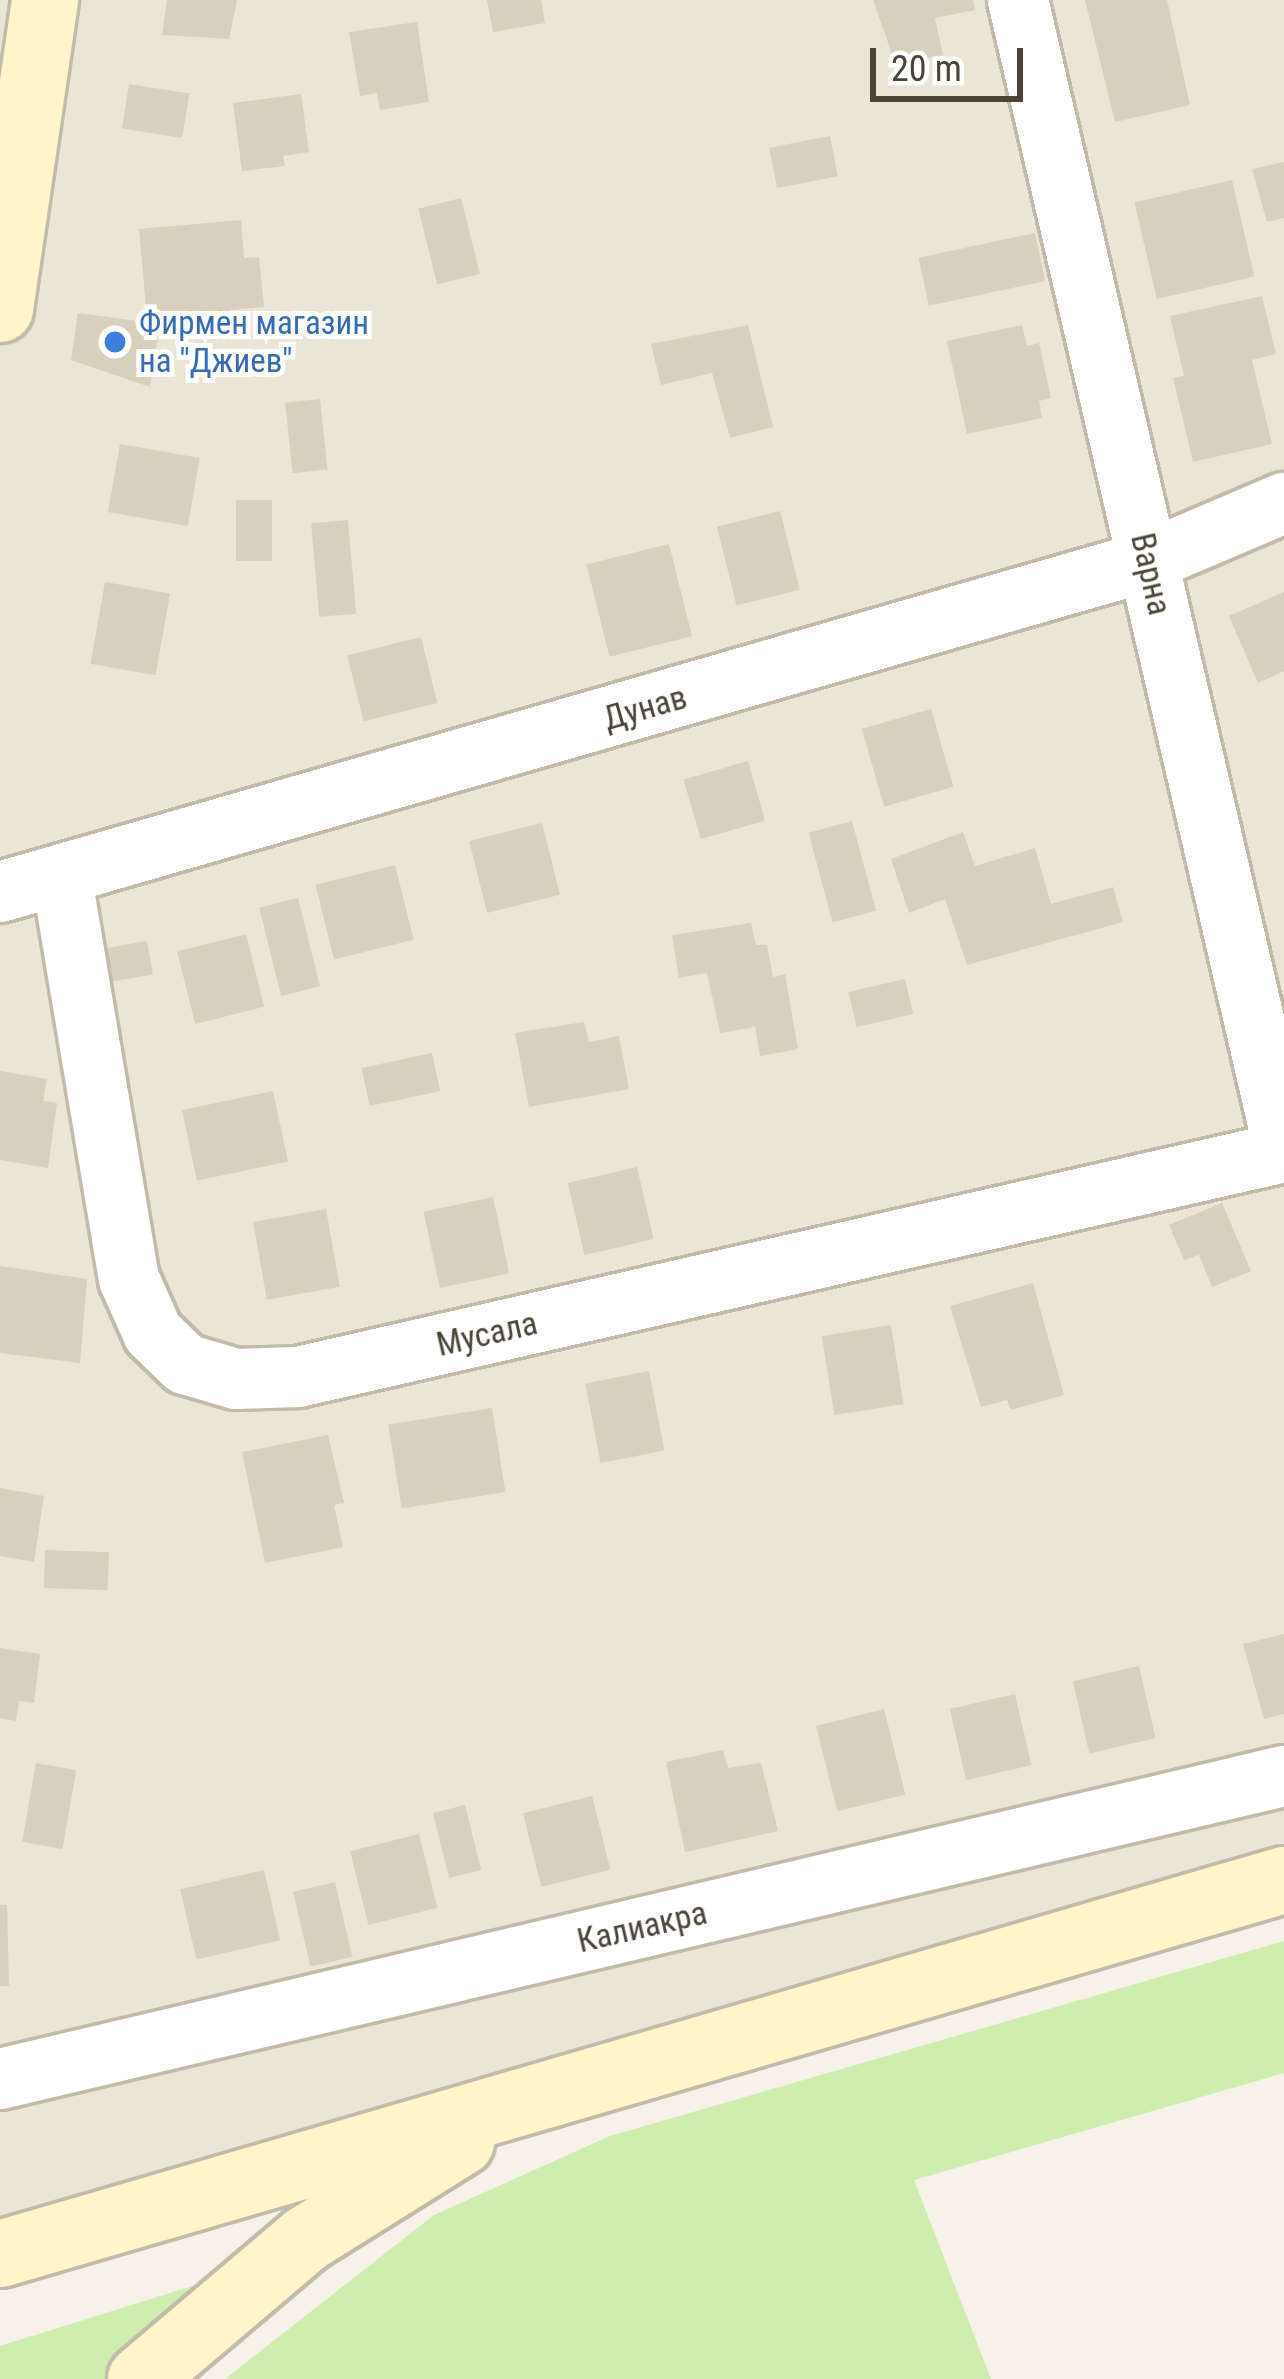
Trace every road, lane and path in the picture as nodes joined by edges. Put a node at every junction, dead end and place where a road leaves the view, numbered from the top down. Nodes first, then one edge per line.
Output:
1 (1018, 0) edge
2 (28, 28) edge
3 (0, 309) edge
4 (1284, 503) edge
5 (1148, 561) junction
6 (62, 879) junction
7 (0, 892) edge
8 (1284, 1151) edge
9 (1284, 1776) edge
10 (1284, 1880) edge
11 (0, 2079) edge
12 (530, 2098) junction
13 (0, 2254) edge
14 (141, 2379) edge

1 - 5 street, Варна
2 - 3 street
4 - 5 street, Дунав
5 - 6 street, Дунав
5 - 8 street, Варна
6 - 7 street, Дунав
6 - 8 street, Мусала
9 - 11 street, Калиакра
10 - 12 street
12 - 13 street
12 - 14 street

